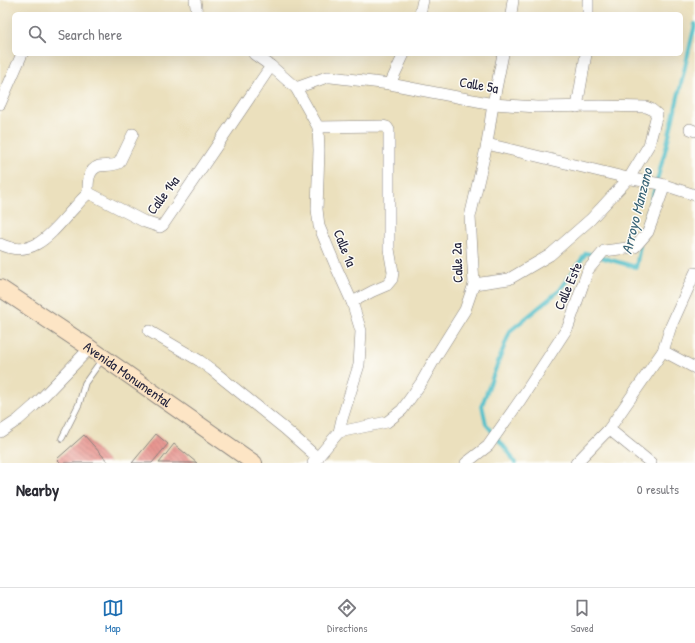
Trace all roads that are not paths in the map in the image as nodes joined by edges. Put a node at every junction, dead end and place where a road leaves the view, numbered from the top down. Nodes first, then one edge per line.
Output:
1 (195, 0) edge
2 (423, 0) edge
3 (514, 0) edge
4 (588, 0) edge
5 (197, 12) edge
6 (420, 12) edge
7 (511, 12) edge
8 (588, 12) edge
9 (21, 56) edge
10 (257, 56) edge
11 (403, 56) edge
12 (503, 56) edge
13 (586, 56) edge
14 (271, 66) junction
15 (390, 84) junction
16 (296, 88) junction
17 (0, 104) edge
18 (493, 104) junction
19 (576, 107) junction
20 (318, 127) junction
21 (133, 134) dead end
22 (487, 144) junction
23 (631, 179) junction
24 (663, 185) junction
25 (88, 194) junction
26 (695, 195) edge
27 (0, 244) edge
28 (695, 273) edge
29 (474, 284) junction
30 (0, 288) edge
31 (352, 302) junction
32 (149, 331) dead end
33 (90, 348) junction
34 (663, 351) junction
35 (104, 358) junction
36 (695, 368) edge
37 (609, 429) junction
38 (0, 432) edge
39 (339, 432) junction
40 (62, 438) dead end
41 (315, 460) edge
42 (254, 463) edge
43 (466, 463) edge
44 (576, 463) edge
45 (651, 463) edge

1 - 5 street
2 - 6 street
3 - 7 street
4 - 8 street
9 - 17 street
10 - 14 street, Calle 1a
11 - 15 street
12 - 18 street, Calle 2a
13 - 19 street
14 - 16 street, Calle 1a
14 - 25 street, Calle 14a
15 - 16 street, Calle 5a
15 - 18 street, Calle 5a
16 - 20 street, Calle 1a
18 - 19 street, Calle 5a
18 - 22 street, Calle 2a
19 - 23 street, Calle 5a
20 - 31 street, Calle 1a
20 - 31 street
21 - 25 street
22 - 23 street
22 - 29 street, Calle 2a
23 - 24 street
23 - 29 street
24 - 26 street
24 - 43 street, Calle Este
25 - 27 street
28 - 34 street
29 - 39 street, Calle 2a
30 - 33 main road, Avenida Monumental
31 - 39 street, Calle 1a
32 - 41 street
33 - 35 main road, Avenida Monumental
33 - 38 street
34 - 36 street
34 - 37 street
35 - 40 lane
35 - 42 main road, Avenida Monumental
37 - 44 street
37 - 45 street
39 - 41 street, Calle 1a

